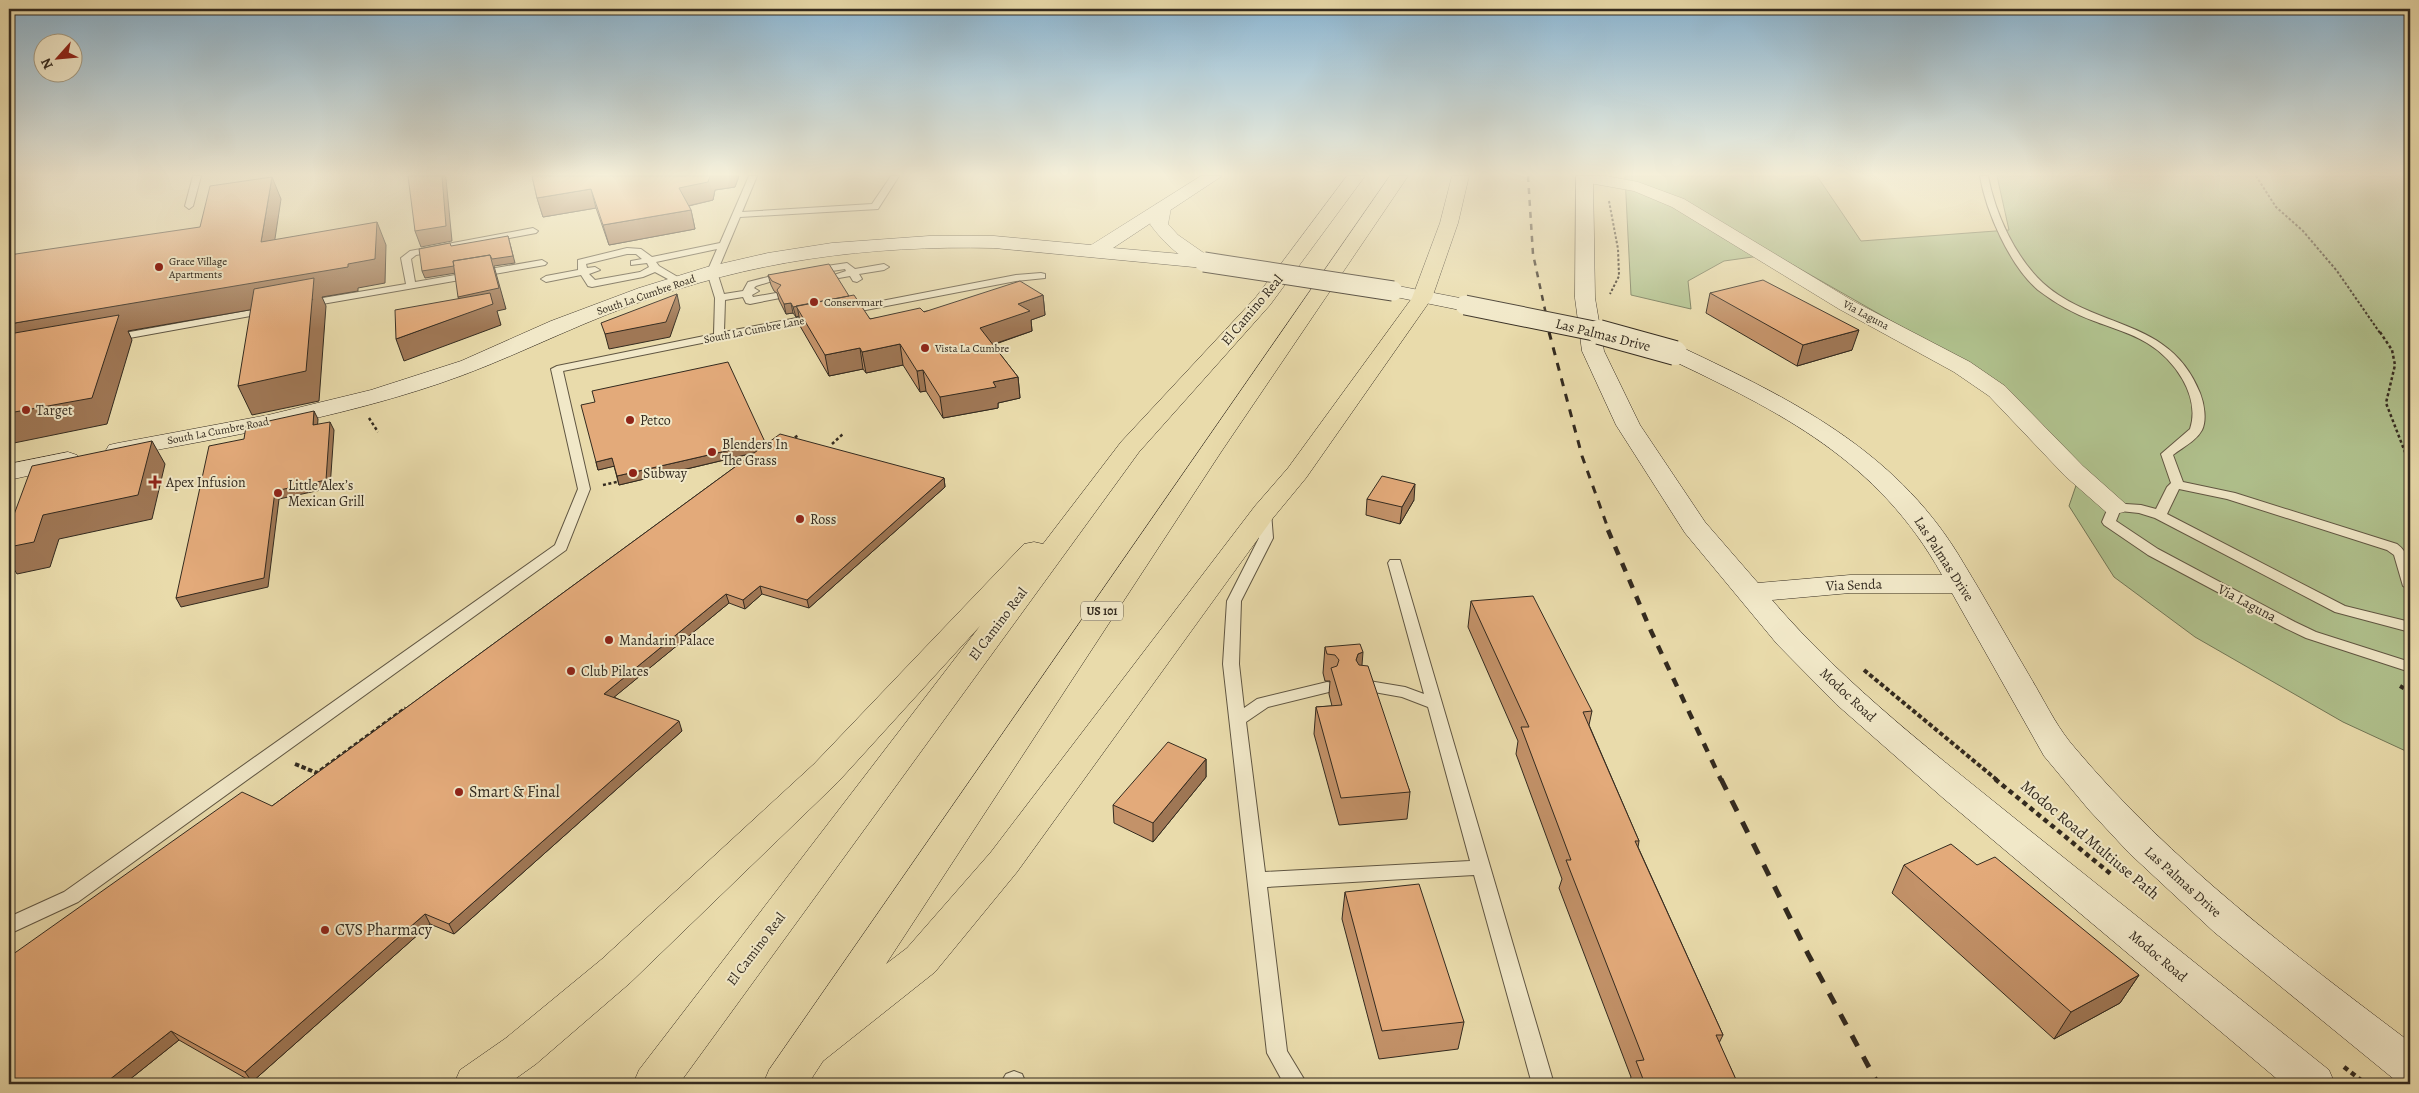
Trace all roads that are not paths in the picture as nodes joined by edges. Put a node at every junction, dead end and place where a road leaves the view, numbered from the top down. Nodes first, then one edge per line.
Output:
1 (730, 227) edge
2 (1132, 227) edge
3 (1161, 227) edge
4 (1318, 227) edge
5 (1364, 227) edge
6 (1447, 227) edge
7 (1584, 227) edge
8 (1718, 227) edge
9 (2002, 227) edge
10 (533, 231) dead end
11 (722, 245) junction
12 (1095, 251) junction
13 (1204, 262) junction
14 (542, 263) dead end
15 (634, 263) dead end
16 (653, 264) junction
17 (884, 267) dead end
18 (595, 270) dead end
19 (583, 272) junction
20 (712, 272) junction
21 (853, 272) junction
22 (1041, 276) dead end
23 (1301, 276) joint
24 (841, 278) dead end
25 (546, 280) dead end
26 (679, 282) junction
27 (412, 286) junction
28 (774, 292) edge
29 (746, 293) junction
30 (1408, 294) junction
31 (720, 298) junction
32 (297, 306) edge
33 (278, 309) edge
34 (719, 337) junction
35 (105, 339) edge
36 (1130, 446) junction
37 (9, 472) edge
38 (2178, 485) junction
39 (2116, 506) junction
40 (1264, 512) junction
41 (2160, 515) junction
42 (1395, 563) dead end
43 (1960, 584) junction
44 (2410, 586) edge
45 (1749, 592) junction
46 (2410, 627) edge
47 (2410, 667) edge
48 (1363, 685) edge
49 (1327, 687) dead end
50 (1435, 704) junction
51 (1238, 720) junction
52 (1482, 867) junction
53 (1256, 880) junction
54 (9, 926) edge
55 (809, 1048) junction
56 (2410, 1067) edge
57 (475, 1084) edge
58 (654, 1084) edge
59 (784, 1084) edge
60 (1296, 1084) edge
61 (1543, 1084) edge
62 (2314, 1084) edge

1 - 11 lane
2 - 12 street
3 - 13 street
4 - 36 highway, El Camino Real
5 - 55 highway, US 101
6 - 30 highway
7 - 45 street, Modoc Road
8 - 39 street, Via Laguna
9 - 38 lane
10 - 27 lane
11 - 16 lane
11 - 20 lane
12 - 13 street, South La Cumbre Road
12 - 20 street, South La Cumbre Road
13 - 23 street, South La Cumbre Road, bridge
14 - 27 lane
15 - 16 lane
16 - 19 lane
16 - 19 lane
16 - 26 lane
17 - 21 lane
18 - 19 lane
19 - 25 lane
20 - 26 street, South La Cumbre Road
20 - 31 lane
21 - 24 lane
21 - 29 lane
22 - 34 lane, South La Cumbre Lane
23 - 30 street, Las Palmas Drive, bridge
26 - 37 street, South La Cumbre Road
27 - 32 lane
28 - 29 lane
29 - 31 lane
30 - 40 highway
30 - 43 street, Las Palmas Drive, bridge
31 - 34 lane
33 - 35 lane
34 - 54 lane, South La Cumbre Lane
36 - 57 highway
36 - 58 highway, El Camino Real
38 - 41 lane
38 - 44 lane
39 - 41 lane
39 - 47 lane, Via Laguna
40 - 51 lane
40 - 55 highway
41 - 46 lane
42 - 50 lane
43 - 45 street, Via Senda
43 - 56 street, Las Palmas Drive
45 - 62 street, Modoc Road
48 - 50 lane
49 - 51 lane
50 - 52 lane
51 - 53 lane
52 - 53 lane
52 - 61 lane
53 - 60 lane
55 - 59 highway, US 101

